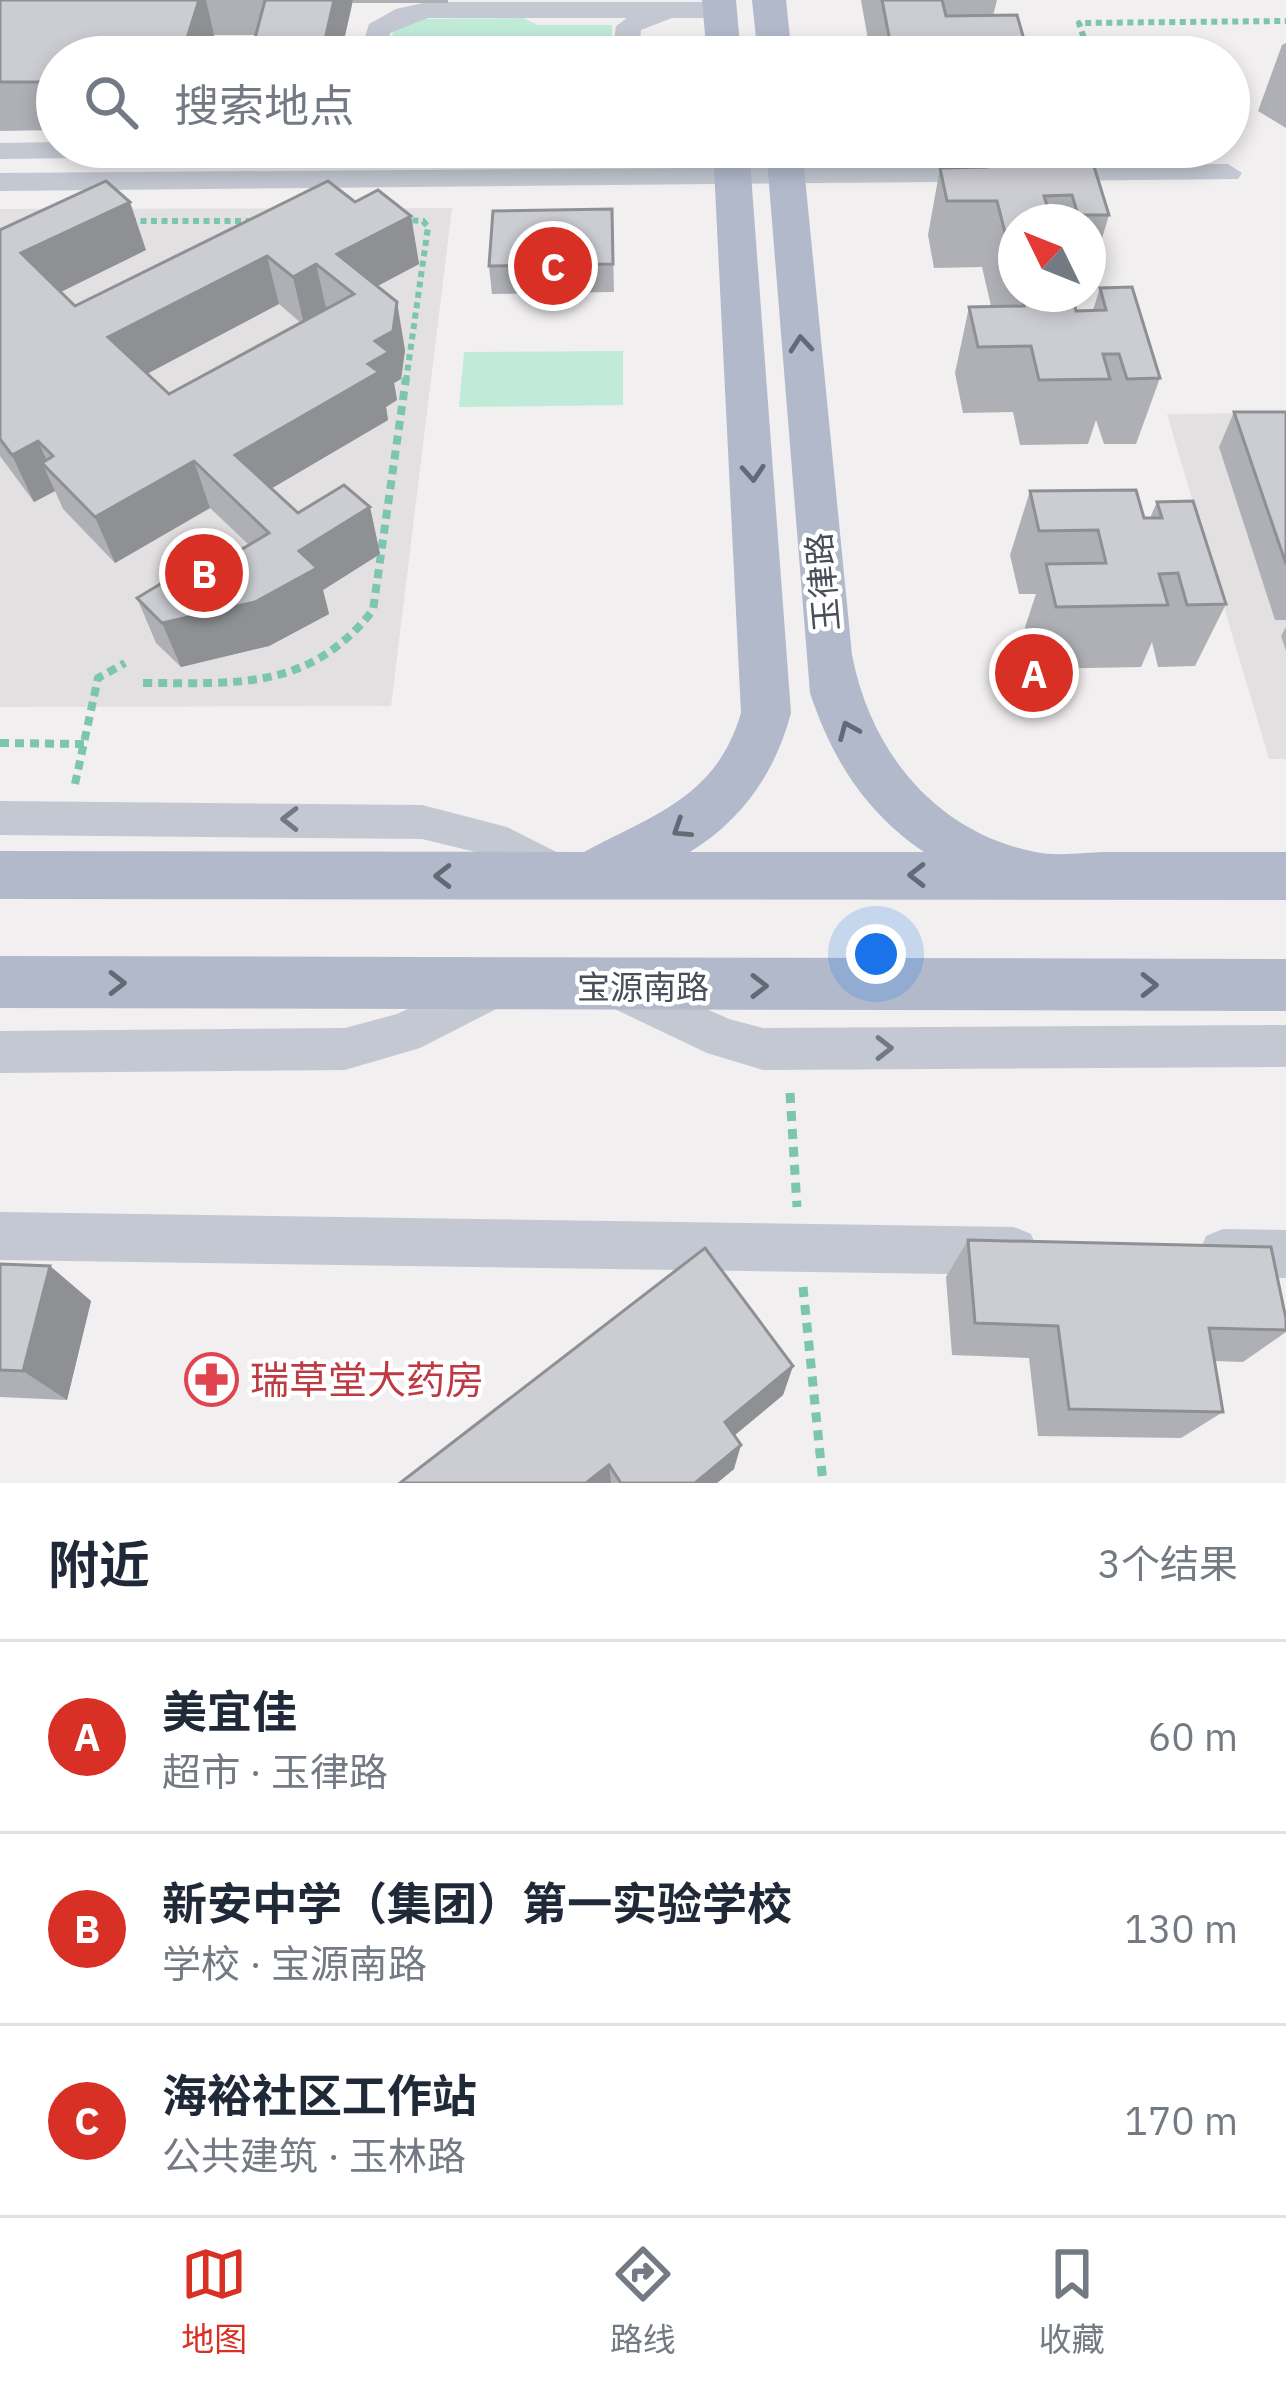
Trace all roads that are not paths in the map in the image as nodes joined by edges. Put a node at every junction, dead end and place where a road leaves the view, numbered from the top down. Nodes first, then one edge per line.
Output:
1 (769, 0) edge
2 (531, 5) edge
3 (720, 5) edge
4 (668, 10) junction
5 (376, 36) edge
6 (628, 36) edge
7 (722, 36) edge
8 (773, 36) edge
9 (0, 151) edge
10 (36, 151) edge
11 (512, 168) edge
12 (732, 168) edge
13 (786, 168) edge
14 (1027, 168) edge
15 (1228, 173) dead end
16 (0, 182) edge
17 (764, 654) junction
18 (828, 656) junction
19 (0, 818) edge
20 (0, 875) edge
21 (1075, 875) junction
22 (568, 876) junction
23 (1286, 876) edge
24 (0, 982) edge
25 (1286, 985) edge
26 (612, 986) junction
27 (498, 987) junction
28 (1286, 1046) edge
29 (0, 1052) edge
30 (0, 1237) edge
31 (1061, 1252) edge
32 (1180, 1253) edge
33 (1286, 1254) edge

1 - 8 main road
2 - 4 street
2 - 5 street
3 - 4 street
3 - 7 main road
4 - 6 street
9 - 10 street
11 - 16 street
12 -> 17 main road, 玉律路
18 -> 13 main road, 玉律路
14 - 15 street
17 - 18 main road
17 -> 22 main road, 玉律路
21 -> 18 main road, 玉律路
22 -> 19 street
22 -> 20 main road
21 -> 22 main road
21 - 23 main road
24 -> 27 main road, 宝源南路
26 -> 25 main road, 宝源南路
26 - 27 main road, 宝源南路
26 -> 28 street
27 - 29 street
30 - 31 street
32 - 33 street

